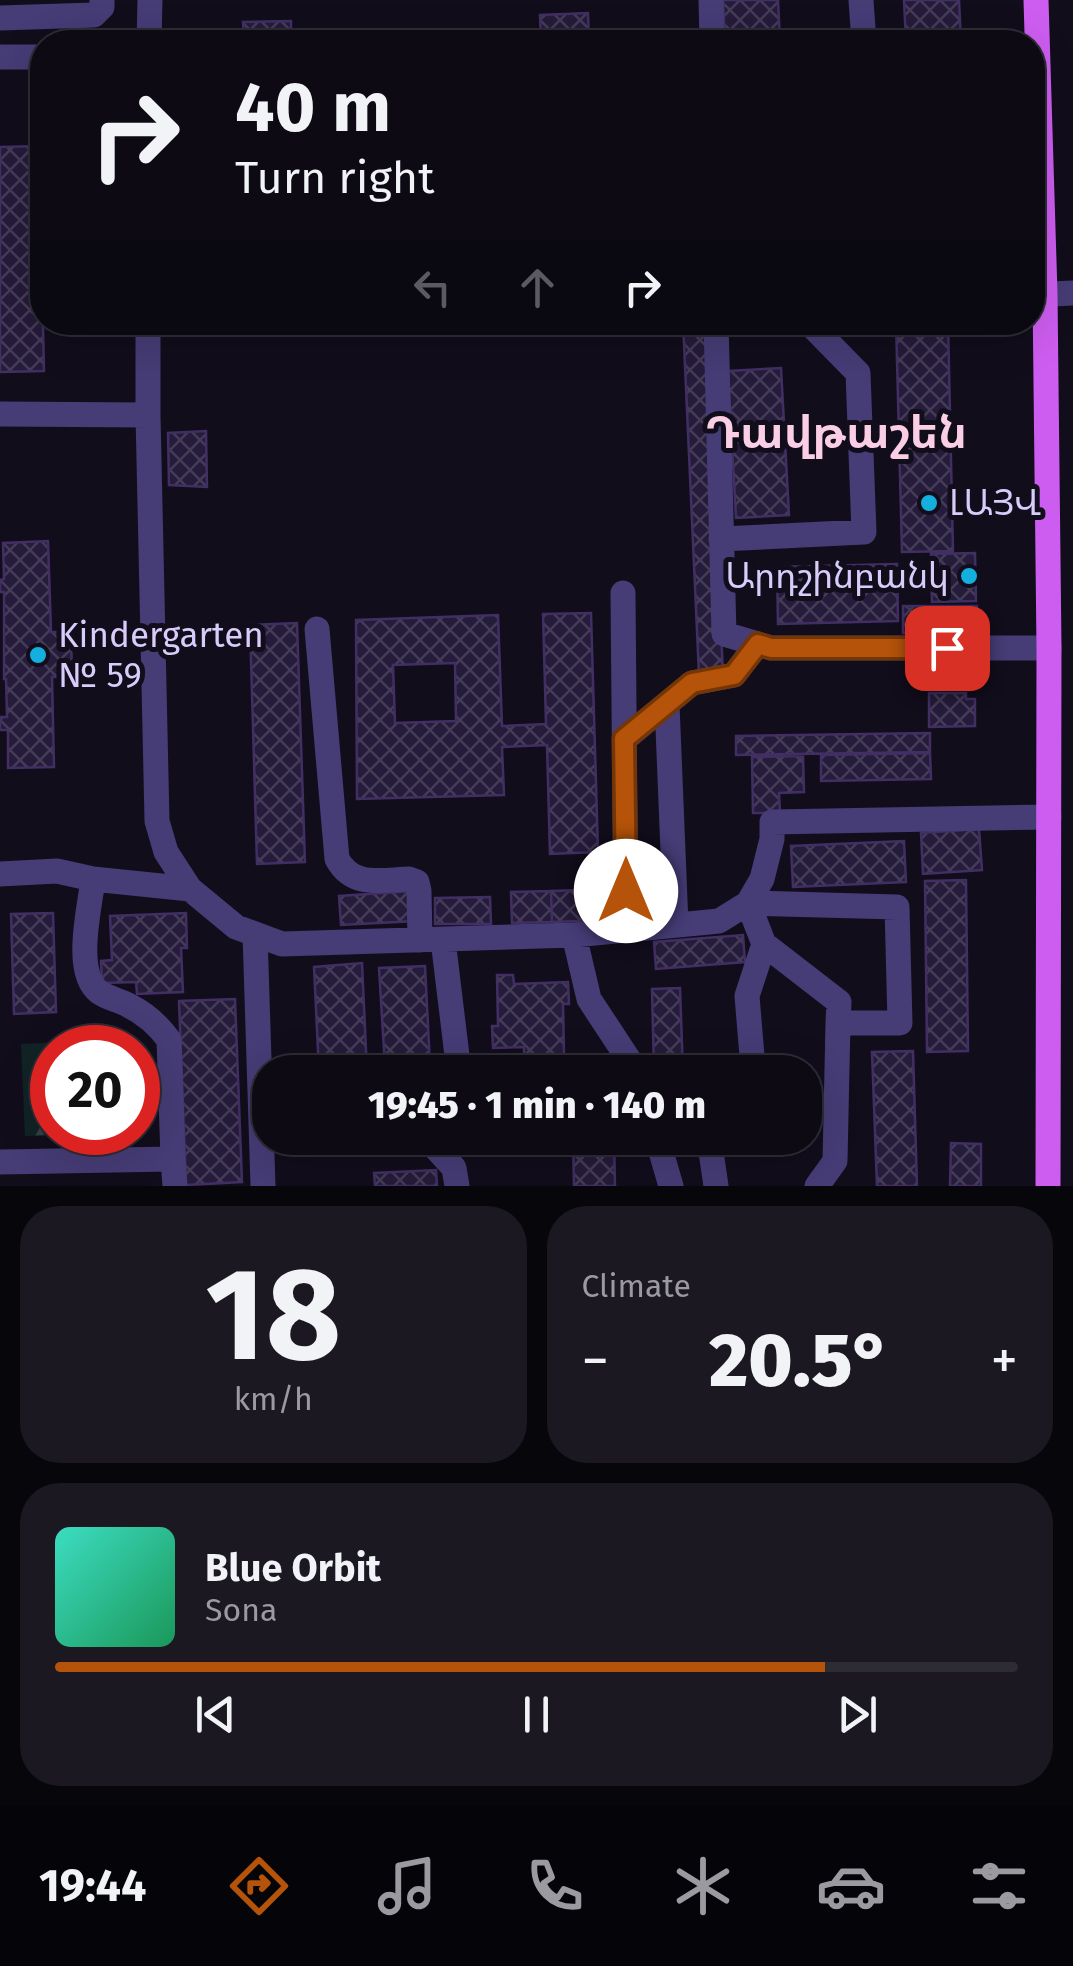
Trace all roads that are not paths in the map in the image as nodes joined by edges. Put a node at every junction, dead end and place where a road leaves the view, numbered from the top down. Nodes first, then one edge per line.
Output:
1 (102, 0) edge
2 (150, 0) edge
3 (711, 0) edge
4 (861, 0) edge
5 (1023, 0) edge
6 (1036, 0) edge
7 (0, 18) edge
8 (150, 30) edge
9 (712, 30) edge
10 (863, 30) edge
11 (1024, 30) edge
12 (1036, 30) edge
13 (0, 57) edge
14 (30, 57) edge
15 (1073, 293) edge
16 (1045, 294) edge
17 (148, 335) edge
18 (716, 335) edge
19 (821, 335) edge
20 (1031, 335) edge
21 (1039, 335) edge
22 (0, 414) edge
23 (148, 415) junction
24 (720, 539) junction
25 (623, 593) dead end
26 (317, 629) dead end
27 (758, 644) junction
28 (1043, 648) junction
29 (666, 704) junction
30 (624, 739) junction
31 (1044, 817) junction
32 (0, 874) edge
33 (94, 879) junction
34 (190, 889) junction
35 (748, 902) junction
36 (676, 925) junction
37 (626, 929) junction
38 (256, 934) junction
39 (574, 935) junction
40 (432, 940) junction
41 (764, 944) junction
42 (838, 1023) junction
43 (262, 1055) edge
44 (456, 1055) edge
45 (627, 1055) edge
46 (752, 1055) edge
47 (265, 1155) edge
48 (442, 1155) edge
49 (662, 1155) edge
50 (711, 1155) edge
51 (173, 1160) junction
52 (0, 1162) edge
53 (175, 1186) edge
54 (263, 1186) edge
55 (457, 1186) edge
56 (672, 1186) edge
57 (716, 1186) edge
58 (817, 1186) edge
59 (1039, 1186) edge
60 (1048, 1186) edge

1 - 7 lane
2 - 8 lane
3 - 9 lane
4 - 10 lane
5 - 11 main road
6 - 12 main road
13 - 14 lane
15 - 16 lane
17 - 23 lane
18 - 24 lane
19 - 24 lane
20 - 28 main road
21 - 28 main road
22 - 23 lane
23 - 34 lane
24 - 27 lane
25 - 30 lane
26 - 40 lane
27 - 28 lane
27 - 29 lane
28 - 31 main road
29 - 30 lane
29 - 36 lane
30 - 37 lane
31 - 35 lane
31 - 59 main road
31 - 60 main road
32 - 33 lane
33 - 34 lane
33 - 51 lane
34 - 38 lane
35 - 36 lane
35 - 41 lane
35 - 42 lane
36 - 37 lane
37 - 39 lane
38 - 40 lane
38 - 43 lane
39 - 40 lane
39 - 45 lane
40 - 44 lane
41 - 42 lane
41 - 46 lane
42 - 58 lane
47 - 54 lane
48 - 55 lane
49 - 56 lane
50 - 57 lane
51 - 52 lane
51 - 53 lane

